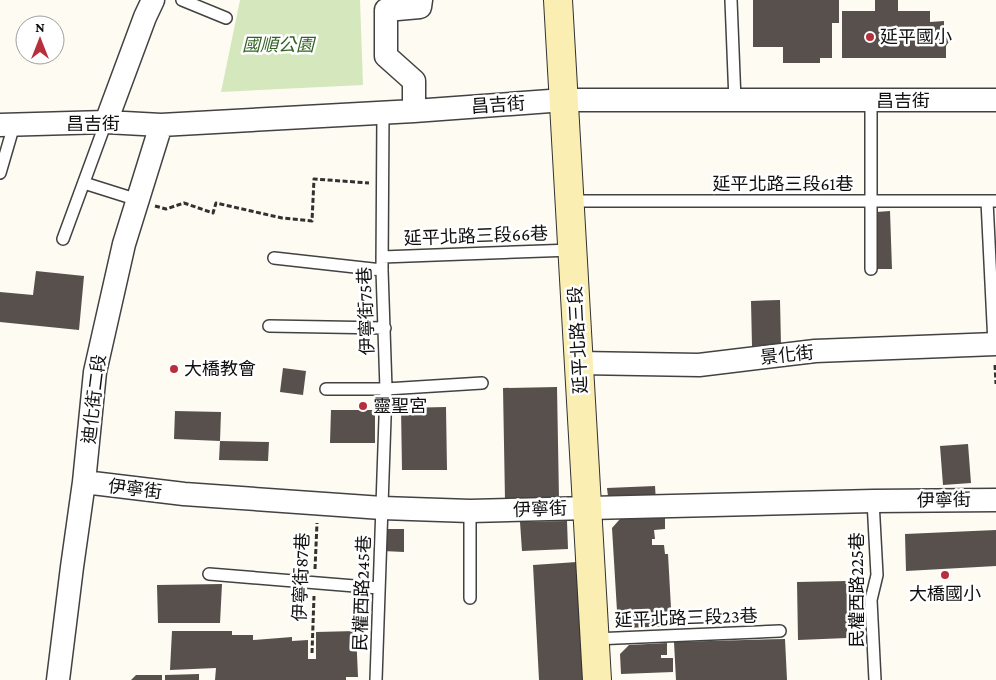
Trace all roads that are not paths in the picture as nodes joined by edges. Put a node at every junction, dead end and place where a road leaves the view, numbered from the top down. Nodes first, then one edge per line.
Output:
1 (153, 0) edge
2 (182, 0) edge
3 (421, 0) edge
4 (558, 0) edge
5 (731, 0) edge
6 (226, 18) dead end
7 (564, 100) junction
8 (996, 100) edge
9 (735, 101) junction
10 (871, 101) junction
11 (414, 111) junction
12 (383, 112) junction
13 (106, 122) junction
14 (7, 125) edge
15 (160, 125) junction
16 (0, 173) edge
17 (84, 183) junction
18 (138, 200) junction
19 (992, 201) edge
20 (570, 202) junction
21 (870, 202) junction
22 (63, 239) dead end
23 (572, 250) junction
24 (274, 258) dead end
25 (382, 258) junction
26 (871, 269) dead end
27 (382, 270) junction
28 (269, 326) dead end
29 (385, 328) junction
30 (995, 344) edge
31 (579, 363) junction
32 (482, 383) dead end
33 (326, 389) dead end
34 (386, 389) junction
35 (84, 482) junction
36 (996, 500) edge
37 (873, 501) junction
38 (382, 508) junction
39 (587, 508) junction
40 (470, 512) junction
41 (209, 574) dead end
42 (379, 588) junction
43 (470, 598) dead end
44 (780, 631) dead end
45 (594, 639) junction
46 (58, 680) edge
47 (376, 680) edge
48 (597, 680) edge
49 (875, 680) edge

1 - 13 street
2 - 6 lane
3 - 11 street
4 - 7 street, 延平北路三段
5 - 9 lane
7 - 9 street, 昌吉街
7 - 11 street, 昌吉街
7 - 20 street, 延平北路三段
8 - 10 street, 昌吉街
9 - 10 street, 昌吉街
10 - 21 lane
11 - 12 street, 昌吉街
12 - 15 street, 昌吉街
12 - 25 lane, 伊寧街75巷
13 - 14 street, 昌吉街
13 - 15 street, 昌吉街
13 - 17 lane
14 - 16 lane
15 - 18 street, 迪化街二段
17 - 18 lane
17 - 22 lane
18 - 35 street, 迪化街二段
19 - 21 lane, 延平北路三段61巷
19 - 30 lane
20 - 21 lane, 延平北路三段61巷
20 - 23 street, 延平北路三段
21 - 26 lane
23 - 25 lane, 延平北路三段66巷
23 - 31 street, 延平北路三段
24 - 27 lane
25 - 27 lane, 伊寧街75巷
27 - 29 lane, 伊寧街75巷
28 - 29 lane
29 - 34 lane, 伊寧街75巷
30 - 31 street, 景化街
31 - 39 street, 延平北路三段
32 - 34 lane
33 - 34 lane
34 - 38 lane, 伊寧街75巷
35 - 38 street, 伊寧街
35 - 46 street, 迪化街二段
36 - 37 street, 伊寧街
37 - 39 street, 伊寧街
37 - 49 lane, 民權西路225巷
38 - 40 street, 伊寧街
38 - 42 lane, 民權西路245巷
39 - 40 street, 伊寧街
39 - 45 street, 延平北路三段
40 - 43 lane
41 - 42 lane
42 - 47 lane, 民權西路245巷
44 - 45 lane, 延平北路三段23巷
45 - 48 street, 延平北路三段

